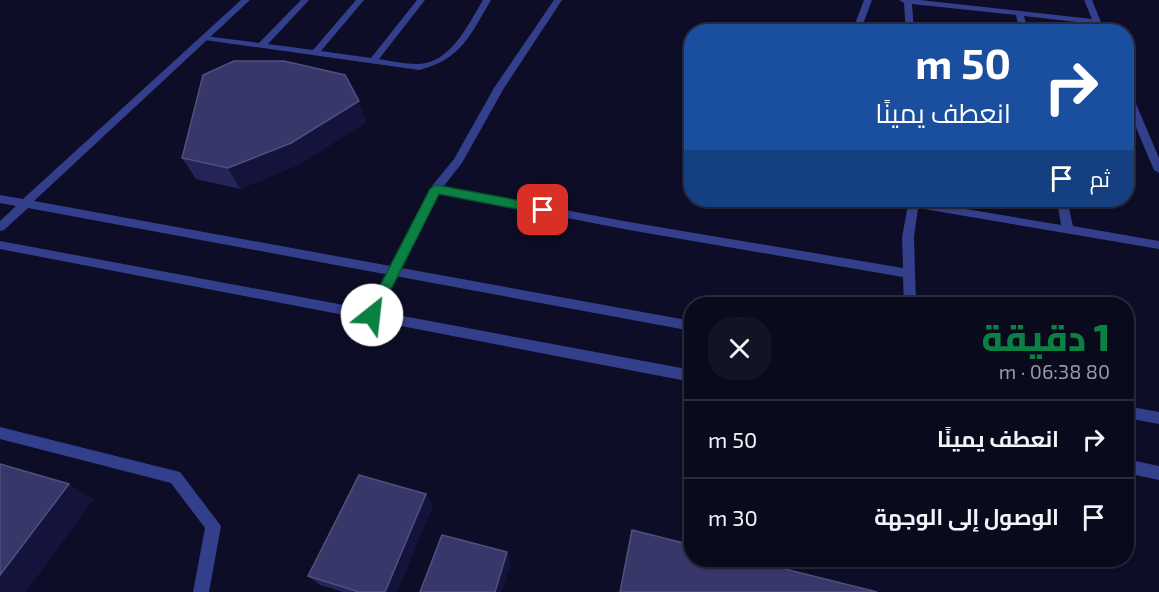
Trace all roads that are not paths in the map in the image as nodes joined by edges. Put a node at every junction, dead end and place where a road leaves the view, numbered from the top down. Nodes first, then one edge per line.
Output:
1 (246, 0) edge
2 (305, 0) edge
3 (360, 0) edge
4 (421, 0) edge
5 (487, 0) edge
6 (558, 0) edge
7 (868, 0) edge
8 (905, 0) edge
9 (1088, 0) edge
10 (946, 3) edge
11 (1018, 13) junction
12 (1098, 22) joint
13 (859, 24) edge
14 (909, 24) edge
15 (1021, 24) edge
16 (205, 38) junction
17 (261, 46) junction
18 (315, 53) junction
19 (373, 61) junction
20 (1134, 111) edge
21 (1159, 170) edge
22 (436, 189) junction
23 (0, 199) edge
24 (25, 204) junction
25 (911, 207) edge
26 (944, 207) edge
27 (1063, 207) edge
28 (0, 227) edge
29 (1068, 230) junction
30 (0, 245) edge
31 (1159, 245) edge
32 (396, 271) junction
33 (907, 273) junction
34 (909, 297) edge
35 (372, 315) junction
36 (684, 325) edge
37 (684, 374) edge
38 (1134, 413) edge
39 (1159, 418) edge
40 (0, 433) edge
41 (1134, 468) edge
42 (1159, 473) edge
43 (201, 592) edge

1 - 16 street
2 - 17 street
3 - 18 street
4 - 19 street
5 - 19 street
6 - 22 street
7 - 13 street
8 - 10 street
8 - 14 street
9 - 12 street
10 - 11 street
11 - 12 street
11 - 15 street
16 - 17 street
16 - 24 street
17 - 18 street
18 - 19 street
20 - 21 street
22 - 32 street
22 - 33 street
23 - 24 street
24 - 28 street
24 - 32 street
25 - 33 street
26 - 29 street
27 - 29 street
29 - 31 street
30 - 35 street
32 - 35 street
32 - 36 street
33 - 34 street
35 - 37 street
38 - 39 street
40 - 43 street
41 - 42 street

